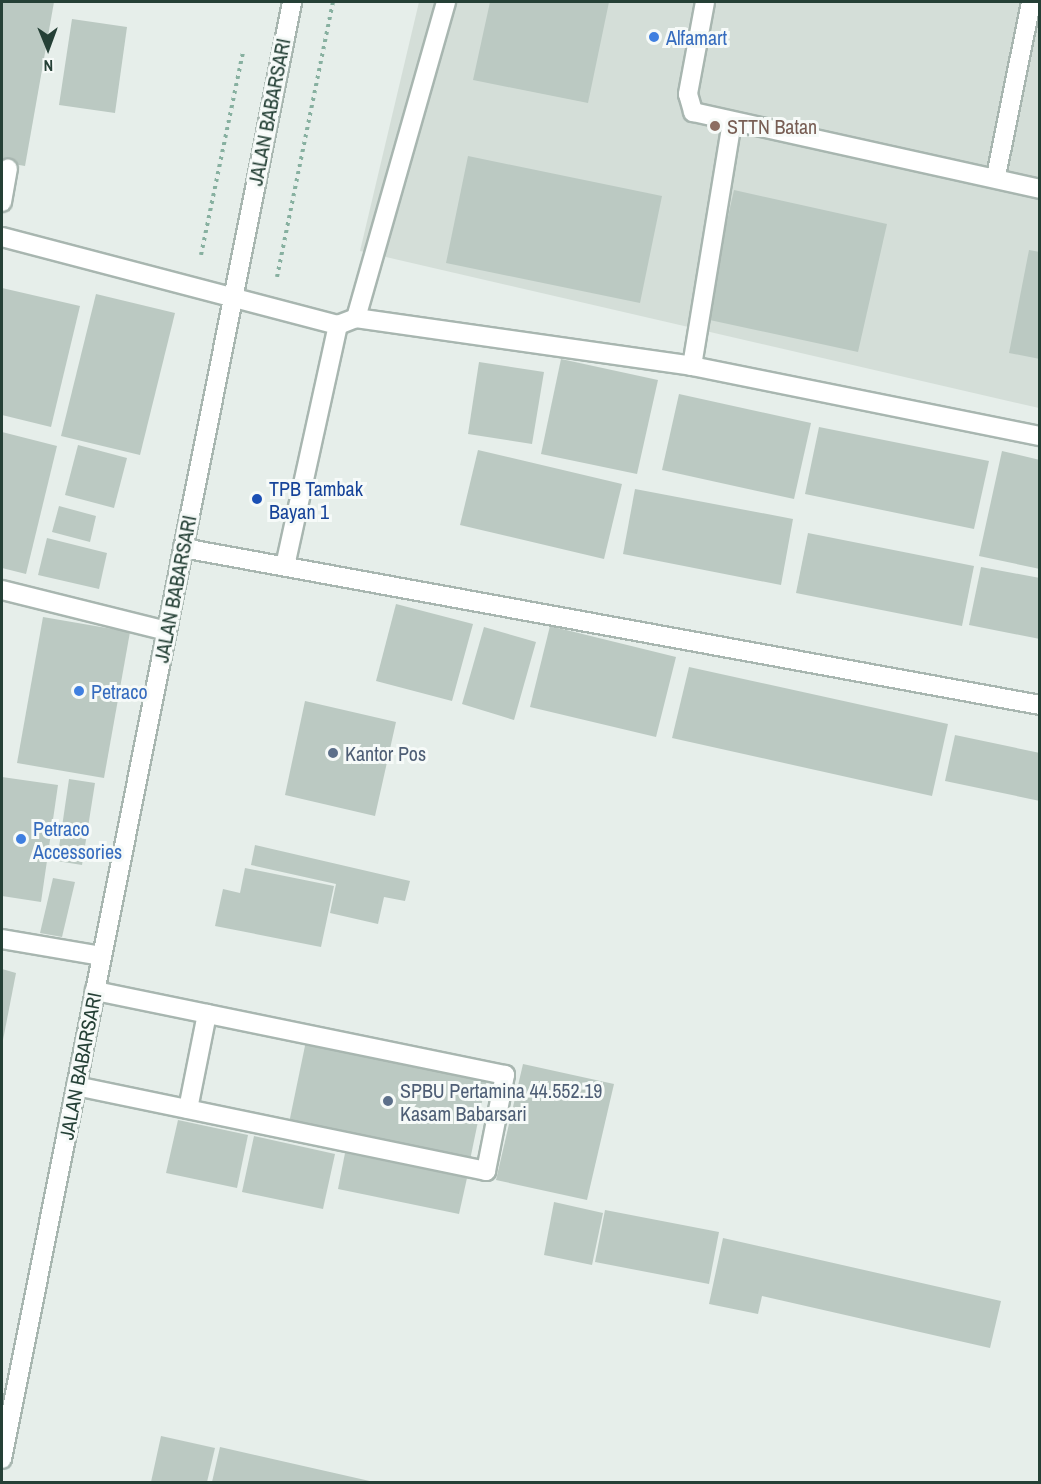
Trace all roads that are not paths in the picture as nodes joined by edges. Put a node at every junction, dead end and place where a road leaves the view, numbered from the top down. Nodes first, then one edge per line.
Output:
1 (292, 2) edge
2 (446, 2) edge
3 (705, 2) edge
4 (1031, 2) edge
5 (732, 122) junction
6 (8, 169) dead end
7 (996, 176) junction
8 (1040, 189) edge
9 (2, 202) edge
10 (2, 237) edge
11 (232, 298) junction
12 (356, 318) junction
13 (338, 325) junction
14 (692, 366) junction
15 (1040, 436) edge
16 (183, 548) junction
17 (285, 566) junction
18 (2, 590) edge
19 (166, 631) junction
20 (1040, 705) edge
21 (2, 939) edge
22 (101, 956) junction
23 (94, 991) junction
24 (207, 1014) junction
25 (76, 1086) junction
26 (188, 1109) junction
27 (2, 1459) edge

1 - 11 street, JALAN BABARSARI
2 - 12 street
3 - 5 street
4 - 7 street
5 - 7 street
5 - 14 street
6 - 9 street
7 - 8 street
10 - 11 street
11 - 13 street
11 - 16 street, JALAN BABARSARI
12 - 13 street
12 - 14 street
13 - 17 street
14 - 15 street
16 - 17 street
16 - 19 street, JALAN BABARSARI
17 - 20 street
18 - 19 street
19 - 22 street, JALAN BABARSARI
21 - 22 street
22 - 23 street, JALAN BABARSARI
23 - 24 street
23 - 25 street, JALAN BABARSARI
24 - 26 street
24 - 26 street
25 - 26 street
25 - 27 street, JALAN BABARSARI

